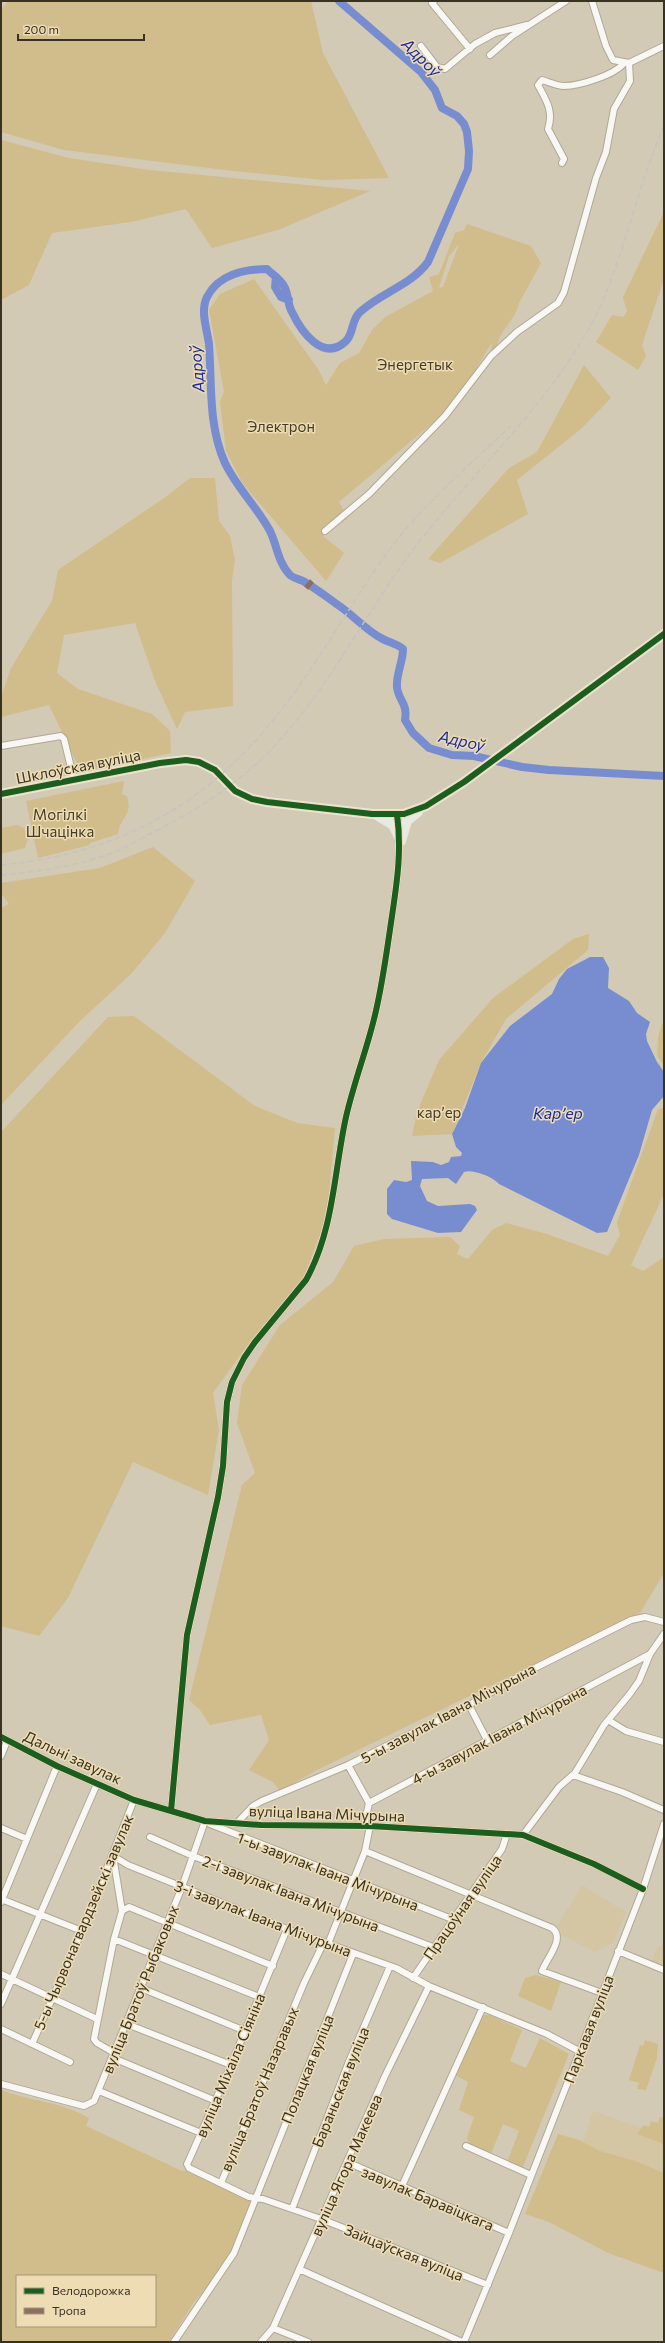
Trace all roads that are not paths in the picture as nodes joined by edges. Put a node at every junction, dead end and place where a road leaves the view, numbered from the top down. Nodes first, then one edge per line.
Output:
1 (434, 1) edge
2 (566, 1) edge
3 (592, 1) edge
4 (528, 26) junction
5 (421, 46) dead end
6 (664, 46) edge
7 (470, 49) junction
8 (490, 55) dead end
9 (627, 63) junction
10 (562, 163) dead end
11 (325, 531) dead end
12 (664, 634) edge
13 (1, 746) edge
14 (74, 780) junction
15 (1, 794) edge
16 (426, 806) junction
17 (372, 814) junction
18 (401, 814) junction
19 (402, 838) junction
20 (664, 1622) edge
21 (664, 1634) edge
22 (650, 1654) junction
23 (641, 1659) junction
24 (646, 1665) junction
25 (469, 1705) junction
26 (608, 1720) junction
27 (1, 1737) edge
28 (488, 1740) junction
29 (7, 1741) junction
30 (664, 1742) edge
31 (1, 1756) edge
32 (348, 1765) junction
33 (57, 1766) junction
34 (573, 1775) junction
35 (97, 1784) junction
36 (134, 1800) junction
37 (369, 1803) junction
38 (664, 1810) edge
39 (171, 1811) junction
40 (205, 1821) junction
41 (237, 1823) junction
42 (664, 1824) edge
43 (367, 1826) junction
44 (1, 1828) edge
45 (507, 1834) junction
46 (523, 1835) junction
47 (150, 1837) dead end
48 (27, 1839) junction
49 (365, 1851) junction
50 (113, 1856) junction
51 (193, 1856) junction
52 (354, 1881) junction
53 (182, 1886) junction
54 (643, 1889) junction
55 (471, 1894) junction
56 (1, 1900) edge
57 (122, 1910) junction
58 (342, 1912) junction
59 (40, 1915) junction
60 (452, 1919) junction
61 (168, 1921) junction
62 (287, 1929) junction
63 (82, 1931) junction
64 (114, 1939) junction
65 (326, 1943) junction
66 (434, 1947) junction
67 (618, 1951) junction
68 (353, 1954) junction
69 (153, 1955) junction
70 (272, 1966) junction
71 (390, 1966) junction
72 (664, 1970) edge
73 (1, 1974) edge
74 (413, 1978) junction
75 (12, 1979) junction
76 (429, 1986) junction
77 (141, 1988) junction
78 (602, 1993) junction
79 (259, 1997) junction
80 (52, 1998) junction
81 (1, 2004) edge
82 (483, 2008) junction
83 (98, 2019) junction
84 (127, 2024) junction
85 (1, 2029) edge
86 (245, 2031) junction
87 (32, 2044) junction
88 (579, 2051) junction
89 (113, 2056) junction
90 (70, 2062) dead end
91 (231, 2065) junction
92 (1, 2084) edge
93 (99, 2090) junction
94 (216, 2101) junction
95 (201, 2133) junction
96 (466, 2146) dead end
97 (347, 2162) junction
98 (531, 2175) junction
99 (220, 2183) junction
100 (402, 2186) junction
101 (256, 2197) junction
102 (292, 2209) junction
103 (321, 2220) junction
104 (509, 2233) junction
105 (299, 2269) junction
106 (488, 2285) junction
107 (272, 2328) junction
108 (174, 2342) edge
109 (261, 2342) edge
110 (308, 2342) edge
111 (463, 2342) edge

1 - 7 street
2 - 4 street
3 - 9 street
4 - 7 street
4 - 8 street
5 - 7 street
6 - 9 street
9 - 10 street
9 - 11 street
12 - 16 main road
13 - 14 street
14 - 15 main road, Шклоўская вуліца
14 - 17 main road, Шклоўская вуліца
16 - 18 main road
16 - 19 main road
17 - 18 main road
17 - 19 main road
18 - 19 street
19 - 39 street
20 - 25 street, 5-ы завулак Івана Мічурына
21 - 22 street
22 - 23 street, 4-ы завулак Івана Мічурына
22 - 24 street
23 - 24 street
23 - 28 street, 4-ы завулак Івана Мічурына
24 - 26 street
25 - 28 street
25 - 32 street, 5-ы завулак Івана Мічурына
26 - 30 street
26 - 34 street
27 - 29 street, Дальні завулак
28 - 37 street, 4-ы завулак Івана Мічурына
29 - 31 street
29 - 33 street, Дальні завулак
32 - 37 street
32 - 41 street, 5-ы завулак Івана Мічурына
33 - 35 street, Дальні завулак
33 - 48 street
34 - 38 street
34 - 46 street
35 - 36 street, Дальні завулак
35 - 59 street
36 - 39 street, вуліца Івана Мічурына
36 - 50 street, 5-ы Чырвонагвардзейскі завулак
37 - 43 street
39 - 40 street, вуліца Івана Мічурына
40 - 41 street, вуліца Івана Мічурына
40 - 51 street, вуліца Братоў Рыбаковых
40 - 52 street, 1-ы завулак Івана Мічурына
41 - 43 street, вуліца Івана Мічурына
42 - 54 street, Паркавая вуліца
43 - 45 street, вуліца Івана Мічурына
43 - 49 street, вуліца Братоў Назаравых
44 - 48 street
45 - 46 street, вуліца Івана Мічурына
45 - 55 street, Працоўная вуліца
46 - 54 street, вуліца Івана Мічурына
47 - 51 street, 2-і завулак Івана Мічурына
48 - 56 street
49 - 52 street, вуліца Братоў Назаравых
49 - 55 street
50 - 53 street, 3-і завулак Івана Мічурына
50 - 57 street
50 - 63 street, 5-ы Чырвонагвардзейскі завулак
51 - 53 street, вуліца Братоў Рыбаковых
51 - 58 street, 2-і завулак Івана Мічурына
52 - 58 street, вуліца Братоў Назаравых
52 - 60 street, 1-ы завулак Івана Мічурына
53 - 61 street, вуліца Братоў Рыбаковых
53 - 62 street, 3-і завулак Івана Мічурына
54 - 67 street, Паркавая вуліца
55 - 60 street, Працоўная вуліца
55 - 78 street
56 - 59 street
57 - 61 street
57 - 64 street
58 - 65 street, вуліца Братоў Назаравых
58 - 66 street, 2-і завулак Івана Мічурына
59 - 63 street
59 - 75 street
60 - 66 street, Працоўная вуліца
61 - 69 street, вуліца Братоў Рыбаковых
61 - 70 street
62 - 65 street, 3-і завулак Івана Мічурына
62 - 70 street, вуліца Міхаіла Сіяніна
63 - 80 street, 5-ы Чырвонагвардзейскі завулак
64 - 69 street
64 - 83 street
65 - 68 street, 3-і завулак Івана Мічурына
65 - 99 street, вуліца Братоў Назаравых
66 - 74 street, Працоўная вуліца
67 - 72 street
67 - 78 street, Паркавая вуліца
68 - 71 street, 3-і завулак Івана Мічурына
68 - 101 street, Полацкая вуліца
69 - 77 street, вуліца Братоў Рыбаковых
69 - 79 street
70 - 79 street, вуліца Міхаіла Сіяніна
71 - 74 street, 3-і завулак Івана Мічурына
71 - 102 street, Бараньская вуліца
73 - 75 street
74 - 76 street, 3-і завулак Івана Мічурына
75 - 80 street
75 - 81 street
76 - 82 street, 3-і завулак Івана Мічурына
76 - 97 street, вуліца Ягора Макеева
77 - 84 street, вуліца Братоў Рыбаковых
77 - 86 street
78 - 88 street, Паркавая вуліца
79 - 86 street, вуліца Міхаіла Сіяніна
80 - 83 street
80 - 87 street, 5-ы Чырвонагвардзейскі завулак
82 - 88 street, 3-і завулак Івана Мічурына
82 - 100 street
83 - 89 street
84 - 89 street, вуліца Братоў Рыбаковых
84 - 91 street
85 - 87 street
86 - 91 street, вуліца Міхаіла Сіяніна
87 - 90 street
88 - 98 street, Паркавая вуліца
89 - 93 street, вуліца Братоў Рыбаковых
89 - 94 street
91 - 94 street, вуліца Міхаіла Сіяніна
92 - 93 street, вуліца Братоў Рыбаковых
93 - 95 street
94 - 95 street, вуліца Міхаіла Сіяніна
95 - 99 street, вуліца Міхаіла Сіяніна
96 - 98 street
97 - 100 street, завулак Баравіцкага
97 - 103 street, вуліца Ягора Макеева
98 - 104 street, Паркавая вуліца
99 - 101 street, вуліца Братоў Назаравых
100 - 104 street, завулак Баравіцкага
101 - 102 street, вуліца Братоў Назаравых
101 - 108 street, Полацкая вуліца
102 - 103 street, вуліца Братоў Назаравых
103 - 105 street, вуліца Ягора Макеева
103 - 106 street, Зайцаўская вуліца
104 - 106 street, Паркавая вуліца
105 - 107 street, вуліца Ягора Макеева
105 - 111 street
106 - 111 street, Паркавая вуліца
107 - 109 street, вуліца Ягора Макеева
107 - 110 street

